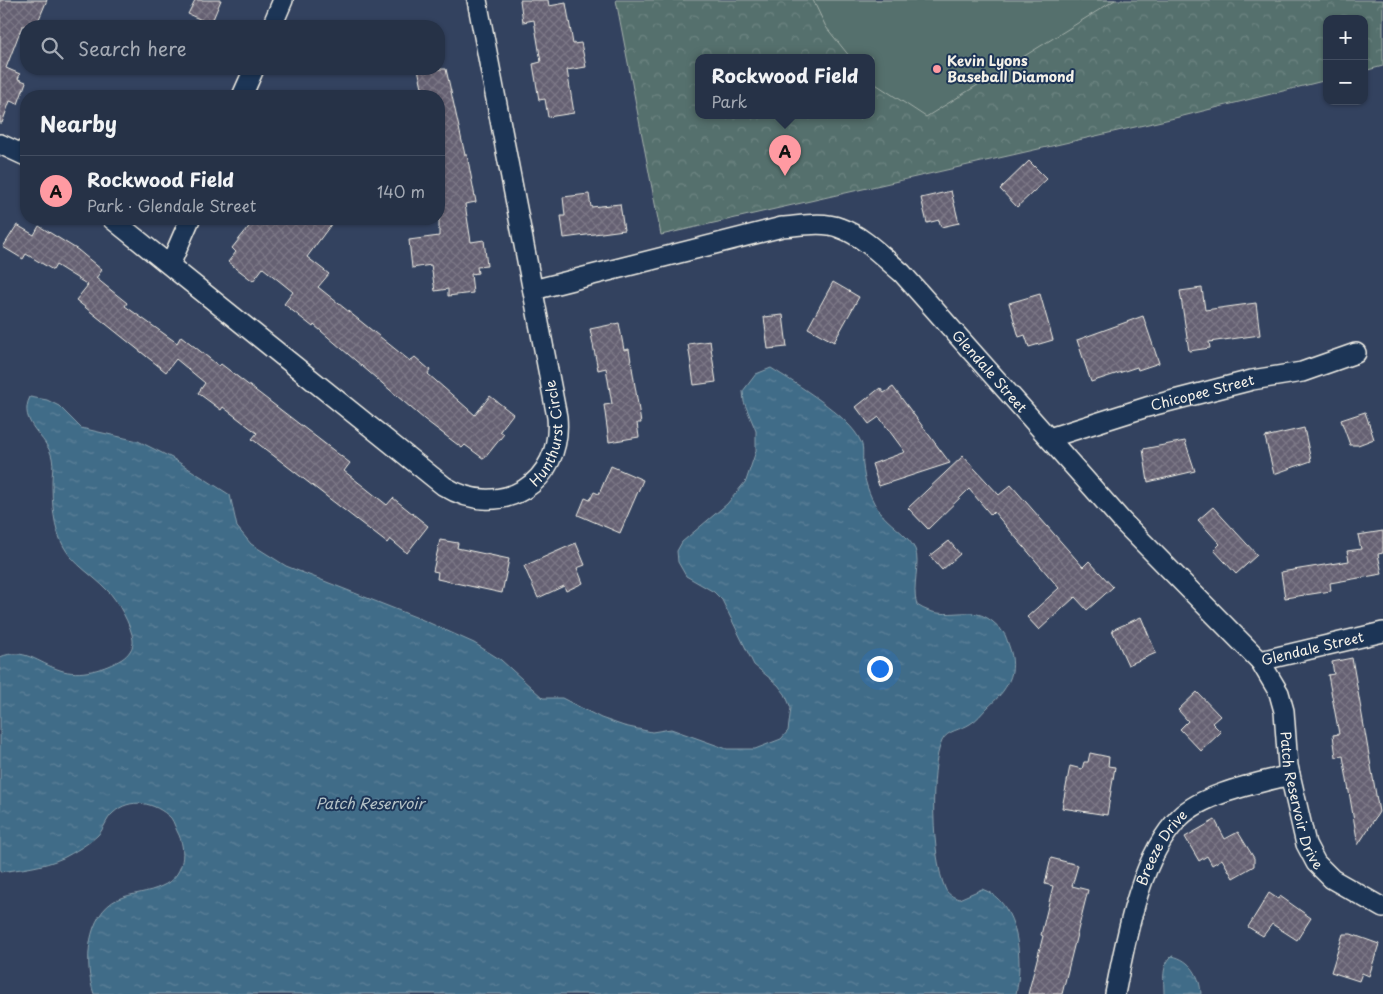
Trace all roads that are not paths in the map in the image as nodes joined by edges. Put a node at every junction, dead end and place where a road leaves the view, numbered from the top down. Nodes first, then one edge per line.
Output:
1 (284, 0) edge
2 (477, 0) edge
3 (275, 20) edge
4 (251, 75) edge
5 (245, 90) edge
6 (0, 144) edge
7 (20, 153) edge
8 (119, 225) edge
9 (187, 225) edge
10 (170, 266) junction
11 (533, 290) junction
12 (1356, 353) dead end
13 (1049, 438) junction
14 (1383, 632) edge
15 (1260, 660) junction
16 (1290, 775) junction
17 (1383, 908) edge
18 (1116, 994) edge

1 - 3 street
2 - 11 street, Hunthurst Circle
4 - 5 street
6 - 7 street
8 - 10 street, Hunthurst Circle
9 - 10 street
10 - 11 street, Hunthurst Circle
11 - 13 street, Glendale Street
12 - 13 street, Chicopee Street
13 - 15 street, Glendale Street
14 - 15 street, Glendale Street
15 - 16 street, Patch Reservoir Drive
16 - 17 street, Patch Reservoir Drive
16 - 18 street, Breeze Drive

